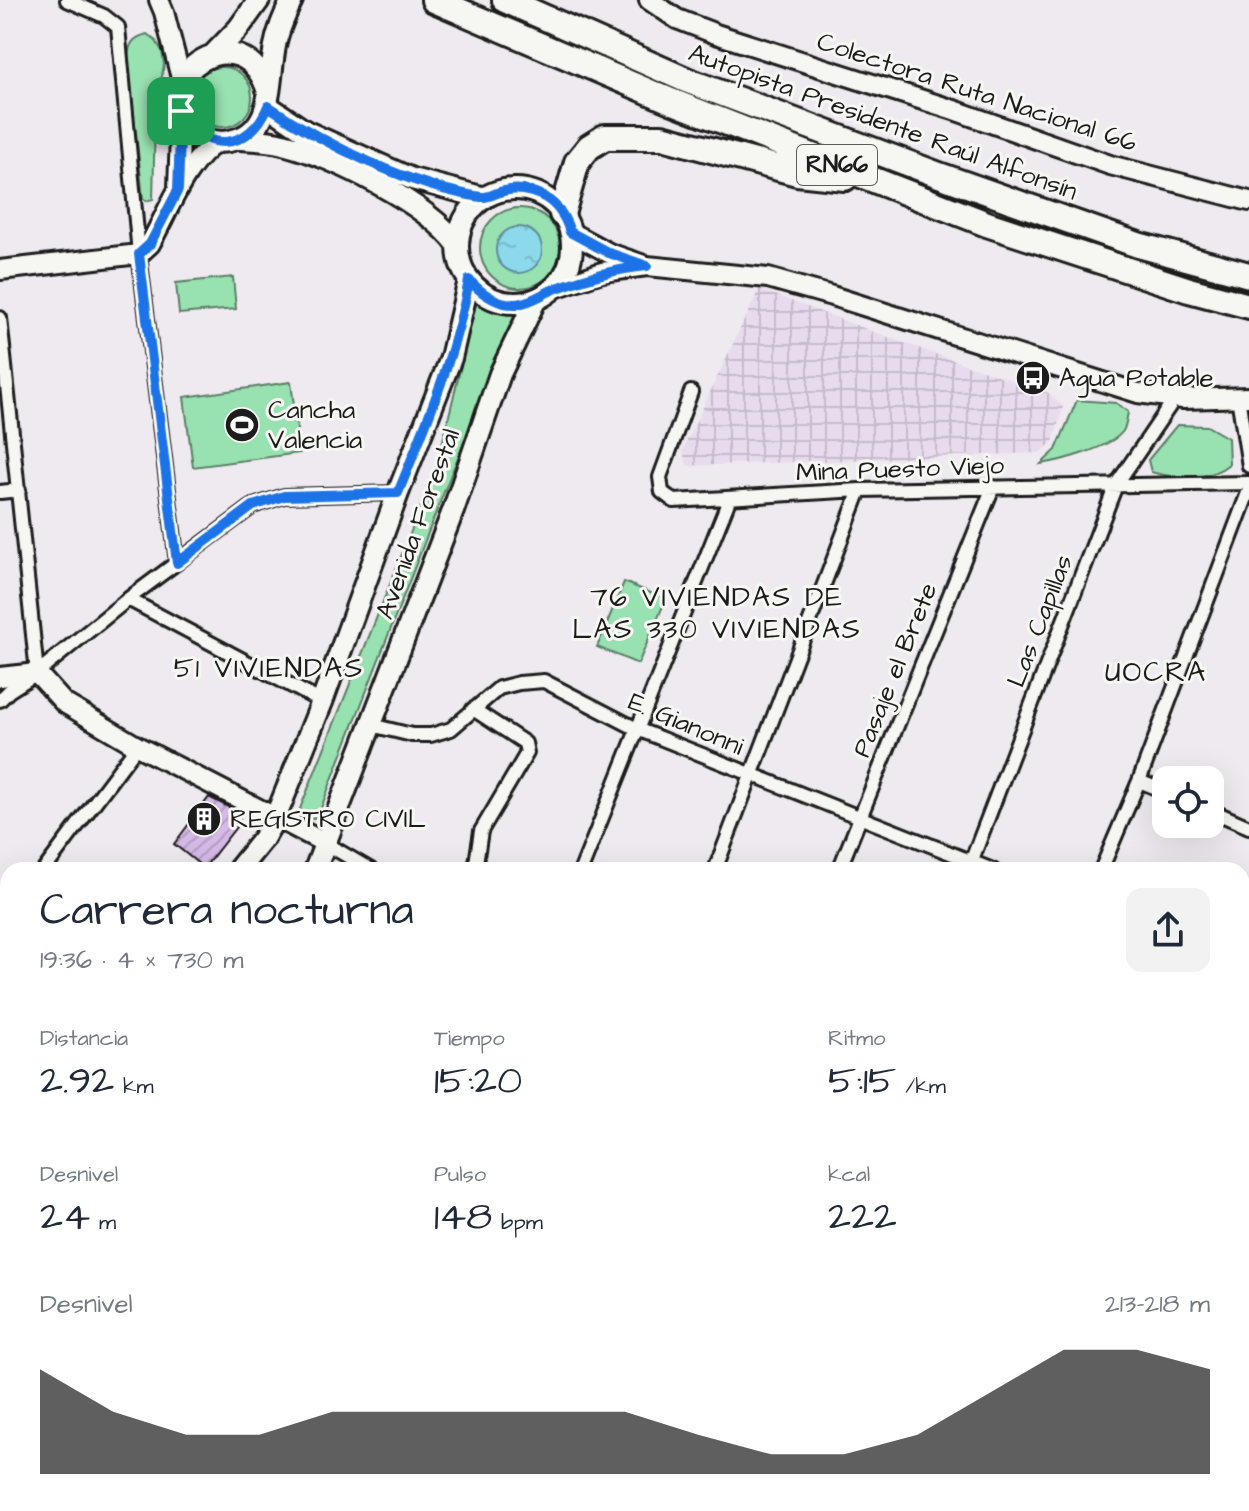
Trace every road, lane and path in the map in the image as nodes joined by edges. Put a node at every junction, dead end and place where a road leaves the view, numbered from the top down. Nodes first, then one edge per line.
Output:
1 (67, 0) edge
2 (159, 0) edge
3 (434, 0) edge
4 (505, 0) edge
5 (550, 0) edge
6 (649, 0) edge
7 (259, 1) edge
8 (288, 9) edge
9 (621, 50) junction
10 (214, 54) junction
11 (182, 82) junction
12 (268, 99) junction
13 (181, 111) junction
14 (240, 139) junction
15 (218, 142) junction
16 (885, 183) junction
17 (178, 190) junction
18 (485, 198) junction
19 (1249, 201) edge
20 (566, 223) junction
21 (458, 245) junction
22 (139, 254) junction
23 (647, 266) junction
24 (0, 270) edge
25 (1249, 275) edge
26 (469, 280) junction
27 (544, 294) junction
28 (1249, 306) edge
29 (0, 318) edge
30 (691, 392) dead end
31 (1244, 397) edge
32 (1175, 398) junction
33 (1249, 466) edge
34 (1249, 483) edge
35 (1116, 485) junction
36 (993, 487) junction
37 (19, 490) junction
38 (860, 490) junction
39 (1249, 490) edge
40 (0, 492) edge
41 (398, 493) junction
42 (729, 500) junction
43 (177, 563) junction
44 (128, 599) junction
45 (37, 673) junction
46 (0, 677) edge
47 (0, 700) edge
48 (322, 702) junction
49 (473, 709) junction
50 (371, 725) junction
51 (637, 729) junction
52 (137, 746) junction
53 (753, 777) junction
54 (1139, 781) junction
55 (1152, 786) edge
56 (276, 816) junction
57 (1224, 816) edge
58 (859, 817) junction
59 (1249, 827) edge
60 (325, 843) junction
61 (50, 862) edge
62 (244, 862) edge
63 (318, 862) edge
64 (357, 862) edge
65 (476, 862) edge
66 (584, 862) edge
67 (718, 862) edge
68 (842, 862) edge
69 (960, 862) edge
70 (971, 862) edge
71 (1104, 862) edge

1 - 22 street
2 - 11 street
3 - 16 highway, Autopista Presidente Raúl Alfonsín / RN66
4 - 9 highway, Autopista Presidente Raúl Alfonsín / RN66
5 - 9 highway
6 - 19 street, Colectora Ruta Nacional 66
7 - 10 main road
8 - 12 main road
9 - 25 highway, Autopista Presidente Raúl Alfonsín / RN66
10 - 11 main road
10 - 12 main road
11 - 13 main road
12 - 14 main road
12 - 18 main road
13 - 15 main road
13 - 17 street
14 - 15 main road
14 - 21 main road
15 - 17 street
16 - 20 highway
16 - 28 highway, Autopista Presidente Raúl Alfonsín / RN66
17 - 22 street
18 - 20 main road
18 - 21 main road
20 - 23 street
20 - 27 main road
21 - 26 main road
22 - 24 street
22 - 43 street
23 - 27 street
23 - 32 street
26 - 27 main road
26 - 41 main road, Avenida Forestal
27 - 50 main road, Avenida Forestal
29 - 37 street
30 - 42 street, Mina Puesto Viejo
31 - 32 street
31 - 33 street
32 - 35 street, Las Capillas
34 - 35 street, Mina Puesto Viejo
35 - 36 street, Mina Puesto Viejo
35 - 70 street, Las Capillas
36 - 38 street, Mina Puesto Viejo
36 - 58 street, Pasaje el Brete
37 - 40 street
37 - 45 street
38 - 42 street, Mina Puesto Viejo
38 - 53 street
39 - 54 street
41 - 43 street
41 - 48 main road, Avenida Forestal
42 - 51 street
43 - 44 street
44 - 45 street
44 - 48 street
45 - 46 street
45 - 47 street
45 - 52 street
48 - 56 main road, Avenida Forestal
49 - 50 street, E. Gianonni
49 - 51 street, E. Gianonni
49 - 65 street
50 - 60 main road, Avenida Forestal
51 - 53 street, E. Gianonni
51 - 66 street
52 - 56 street
52 - 61 street
53 - 58 street, E. Gianonni
53 - 67 street
54 - 55 street
54 - 71 street
56 - 60 street
56 - 62 main road, Avenida Forestal
57 - 59 street
58 - 68 street, Pasaje el Brete
58 - 69 street, E. Gianonni
60 - 63 main road, Avenida Forestal
60 - 64 street

